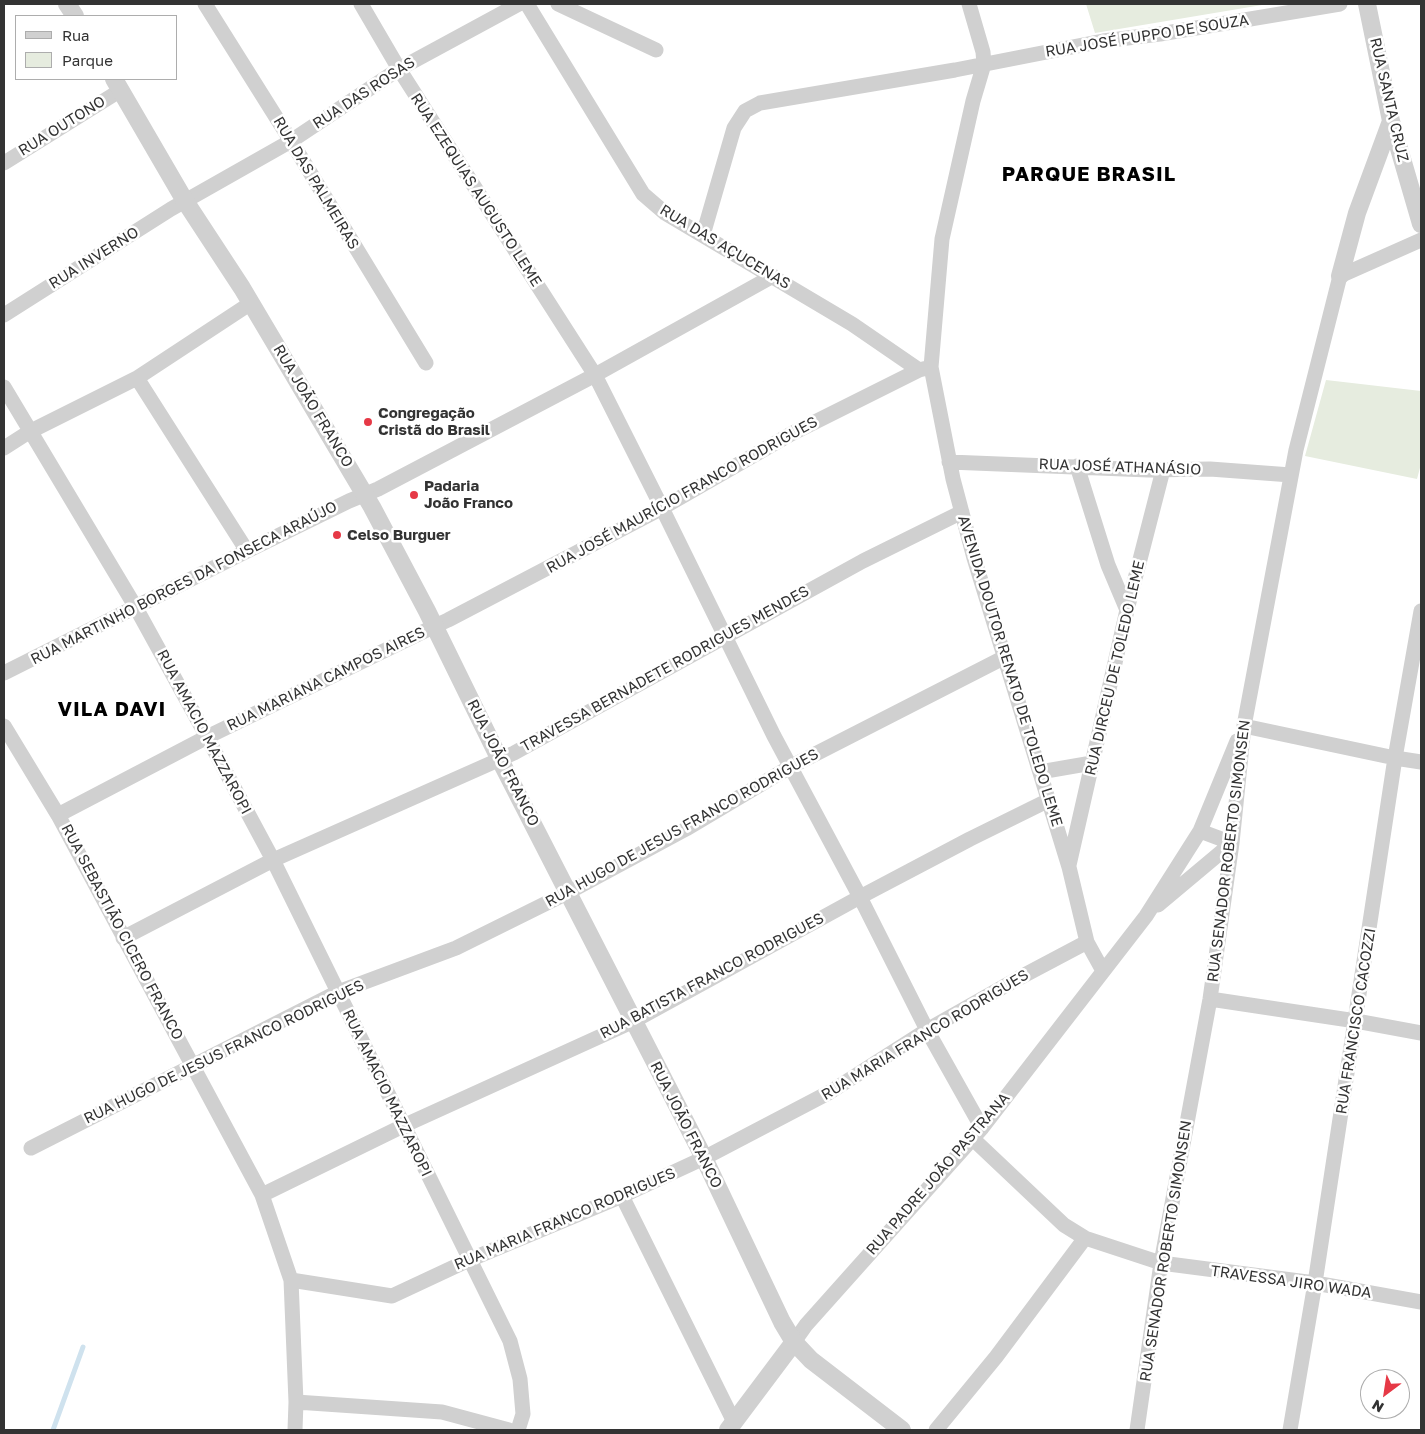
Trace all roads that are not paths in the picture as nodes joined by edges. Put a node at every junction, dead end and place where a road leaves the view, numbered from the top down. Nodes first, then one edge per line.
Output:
1 (67, 4) edge
2 (205, 4) edge
3 (360, 4) edge
4 (519, 4) edge
5 (526, 4) edge
6 (558, 4) edge
7 (969, 4) edge
8 (1340, 4) edge
9 (1367, 4) edge
10 (74, 15) edge
11 (656, 50) dead end
12 (984, 64) junction
13 (398, 69) junction
14 (118, 84) edge
15 (1391, 121) junction
16 (291, 141) junction
17 (4, 163) edge
18 (185, 201) junction
19 (1421, 224) edge
20 (703, 235) junction
21 (1421, 240) edge
22 (772, 276) junction
23 (1340, 276) junction
24 (251, 303) junction
25 (4, 315) edge
26 (426, 363) dead end
27 (925, 368) junction
28 (595, 375) junction
29 (137, 378) junction
30 (4, 387) edge
31 (29, 432) junction
32 (4, 448) edge
33 (949, 462) junction
34 (1077, 466) junction
35 (1163, 470) junction
36 (1291, 475) junction
37 (366, 494) junction
38 (662, 508) junction
39 (962, 512) junction
40 (246, 551) junction
41 (135, 606) junction
42 (1127, 610) junction
43 (1421, 612) edge
44 (434, 626) junction
45 (724, 636) junction
46 (1005, 657) junction
47 (4, 673) edge
48 (4, 726) edge
49 (1244, 726) junction
50 (207, 737) junction
51 (499, 758) junction
52 (1395, 758) junction
53 (1421, 762) edge
54 (1092, 763) junction
55 (790, 767) junction
56 (1040, 772) junction
57 (1049, 800) junction
58 (58, 815) junction
59 (1200, 831) junction
60 (1232, 843) junction
61 (272, 860) junction
62 (1069, 867) junction
63 (569, 892) junction
64 (860, 897) junction
65 (1146, 916) junction
66 (123, 938) junction
67 (1087, 942) junction
68 (1102, 971) junction
69 (338, 992) junction
70 (1210, 998) junction
71 (634, 1021) junction
72 (1356, 1021) junction
73 (927, 1030) junction
74 (1421, 1033) edge
75 (193, 1064) junction
76 (403, 1126) junction
77 (977, 1133) junction
78 (31, 1148) dead end
79 (704, 1158) junction
80 (262, 1195) junction
81 (622, 1196) junction
82 (1085, 1238) junction
83 (469, 1260) junction
84 (1161, 1263) junction
85 (291, 1280) junction
86 (1315, 1283) junction
87 (1421, 1302) edge
88 (794, 1342) junction
89 (296, 1402) junction
90 (731, 1426) edge
91 (295, 1430) edge
92 (509, 1430) edge
93 (518, 1430) edge
94 (902, 1430) edge
95 (936, 1430) edge
96 (1137, 1430) edge
97 (1290, 1430) edge

1 - 10 street
2 - 16 street, RUA DAS PALMEIRAS
3 - 13 street, RUA EZEQUIAS AUGUSTO LEME
4 - 13 street, RUA DAS ROSAS
5 - 20 street, RUA DAS AÇUCENAS
6 - 11 street
7 - 12 street
8 - 12 street, RUA JOSÉ PUPPO DE SOUZA
9 - 15 street, RUA SANTA CRUZ
12 - 20 street, RUA JOSÉ PUPPO DE SOUZA
12 - 27 street, AVENIDA DOUTOR RENATO DE TOLEDO LEME
13 - 16 street, RUA DAS ROSAS
13 - 28 street, RUA EZEQUIAS AUGUSTO LEME
14 - 17 street, RUA OUTONO
14 - 18 street, RUA JOÃO FRANCO
15 - 19 street, RUA SANTA CRUZ
15 - 23 street
16 - 18 street, RUA DAS ROSAS
16 - 26 street, RUA DAS PALMEIRAS
18 - 24 street, RUA JOÃO FRANCO
18 - 25 street, RUA INVERNO
20 - 22 street, RUA DAS AÇUCENAS
21 - 23 street
22 - 27 street, RUA DAS AÇUCENAS
22 - 28 street, RUA MARTINHO BORGES DA FONSECA ARAÚJO
23 - 36 street, RUA SENADOR ROBERTO SIMONSEN
24 - 29 street
24 - 37 street, RUA JOÃO FRANCO
27 - 33 street, AVENIDA DOUTOR RENATO DE TOLEDO LEME
27 - 38 street, RUA JOSÉ MAURÍCIO FRANCO RODRIGUES
28 - 37 street, RUA MARTINHO BORGES DA FONSECA ARAÚJO
28 - 38 street, RUA EZEQUIAS AUGUSTO LEME
29 - 31 street
29 - 40 street
30 - 31 street, RUA AMACIO MAZZAROPI
31 - 32 street
31 - 41 street, RUA AMACIO MAZZAROPI
33 - 34 street, RUA JOSÉ ATHANÁSIO
33 - 39 street, AVENIDA DOUTOR RENATO DE TOLEDO LEME
34 - 35 street, RUA JOSÉ ATHANÁSIO
34 - 42 street
35 - 36 street, RUA JOSÉ ATHANÁSIO
35 - 42 street, RUA DIRCEU DE TOLEDO LEME
36 - 49 street, RUA SENADOR ROBERTO SIMONSEN
37 - 40 street, RUA MARTINHO BORGES DA FONSECA ARAÚJO
37 - 44 street, RUA JOÃO FRANCO
38 - 44 street, RUA JOSÉ MAURÍCIO FRANCO RODRIGUES
38 - 45 street, RUA EZEQUIAS AUGUSTO LEME
39 - 45 street, TRAVESSA BERNADETE RODRIGUES MENDES
39 - 46 street, AVENIDA DOUTOR RENATO DE TOLEDO LEME
40 - 41 street, RUA MARTINHO BORGES DA FONSECA ARAÚJO
41 - 47 street, RUA MARTINHO BORGES DA FONSECA ARAÚJO
41 - 50 street, RUA AMACIO MAZZAROPI
42 - 54 street, RUA DIRCEU DE TOLEDO LEME
43 - 52 street, RUA FRANCISCO CACOZZI
44 - 50 street, RUA MARIANA CAMPOS AIRES
44 - 51 street, RUA JOÃO FRANCO
45 - 51 street, TRAVESSA BERNADETE RODRIGUES MENDES
45 - 55 street, RUA EZEQUIAS AUGUSTO LEME
46 - 55 street, RUA HUGO DE JESUS FRANCO RODRIGUES
46 - 56 street, AVENIDA DOUTOR RENATO DE TOLEDO LEME
48 - 58 street, RUA SEBASTIÃO CICERO FRANCO
49 - 52 street
49 - 59 street, RUA PADRE JOÃO PASTRANA
49 - 60 street, RUA SENADOR ROBERTO SIMONSEN
50 - 58 street, RUA MARIANA CAMPOS AIRES
50 - 61 street, RUA AMACIO MAZZAROPI
51 - 61 street, TRAVESSA BERNADETE RODRIGUES MENDES
51 - 63 street, RUA JOÃO FRANCO
52 - 53 street
52 - 72 street, RUA FRANCISCO CACOZZI
54 - 56 street
54 - 62 street, RUA DIRCEU DE TOLEDO LEME
55 - 63 street, RUA HUGO DE JESUS FRANCO RODRIGUES
55 - 64 street, RUA EZEQUIAS AUGUSTO LEME
56 - 57 street, AVENIDA DOUTOR RENATO DE TOLEDO LEME
57 - 62 street, AVENIDA DOUTOR RENATO DE TOLEDO LEME
57 - 64 street, RUA BATISTA FRANCO RODRIGUES
58 - 66 street, RUA SEBASTIÃO CICERO FRANCO
59 - 60 street
59 - 65 street, RUA PADRE JOÃO PASTRANA
60 - 65 street, RUA PADRE JOÃO PASTRANA
60 - 70 street, RUA SENADOR ROBERTO SIMONSEN
61 - 66 street, TRAVESSA BERNADETE RODRIGUES MENDES
61 - 69 street, RUA AMACIO MAZZAROPI
62 - 67 street, AVENIDA DOUTOR RENATO DE TOLEDO LEME
63 - 69 street, RUA HUGO DE JESUS FRANCO RODRIGUES
63 - 71 street, RUA JOÃO FRANCO
64 - 71 street, RUA BATISTA FRANCO RODRIGUES
64 - 73 street, TRAVESSA JIRO WADA
65 - 68 street, RUA PADRE JOÃO PASTRANA
66 - 75 street, RUA SEBASTIÃO CICERO FRANCO
67 - 68 street, AVENIDA DOUTOR RENATO DE TOLEDO LEME
67 - 73 street, RUA MARIA FRANCO RODRIGUES
68 - 77 street, RUA PADRE JOÃO PASTRANA
69 - 75 street, RUA HUGO DE JESUS FRANCO RODRIGUES
69 - 76 street, RUA AMACIO MAZZAROPI
70 - 72 street
70 - 84 street, RUA SENADOR ROBERTO SIMONSEN
71 - 76 street, RUA BATISTA FRANCO RODRIGUES
71 - 79 street, RUA JOÃO FRANCO
72 - 74 street
72 - 86 street, RUA FRANCISCO CACOZZI
73 - 77 street, TRAVESSA JIRO WADA
73 - 79 street, RUA MARIA FRANCO RODRIGUES
75 - 78 street, RUA HUGO DE JESUS FRANCO RODRIGUES
75 - 80 street, RUA SEBASTIÃO CICERO FRANCO
76 - 80 street, RUA BATISTA FRANCO RODRIGUES
76 - 83 street, RUA AMACIO MAZZAROPI
77 - 82 street, TRAVESSA JIRO WADA
77 - 88 street, RUA PADRE JOÃO PASTRANA
79 - 81 street, RUA MARIA FRANCO RODRIGUES
79 - 88 street, RUA JOÃO FRANCO
80 - 85 street, RUA SEBASTIÃO CICERO FRANCO
81 - 83 street, RUA MARIA FRANCO RODRIGUES
81 - 90 street
82 - 84 street, TRAVESSA JIRO WADA
82 - 95 street
83 - 85 street, RUA MARIA FRANCO RODRIGUES
83 - 93 street, RUA AMACIO MAZZAROPI
84 - 86 street, TRAVESSA JIRO WADA
84 - 96 street, RUA SENADOR ROBERTO SIMONSEN
85 - 89 street, RUA SEBASTIÃO CICERO FRANCO
86 - 87 street, TRAVESSA JIRO WADA
86 - 97 street, RUA FRANCISCO CACOZZI
88 - 90 street, RUA PADRE JOÃO PASTRANA
88 - 94 street, RUA JOÃO FRANCO
89 - 91 street, RUA SEBASTIÃO CICERO FRANCO
89 - 92 street

